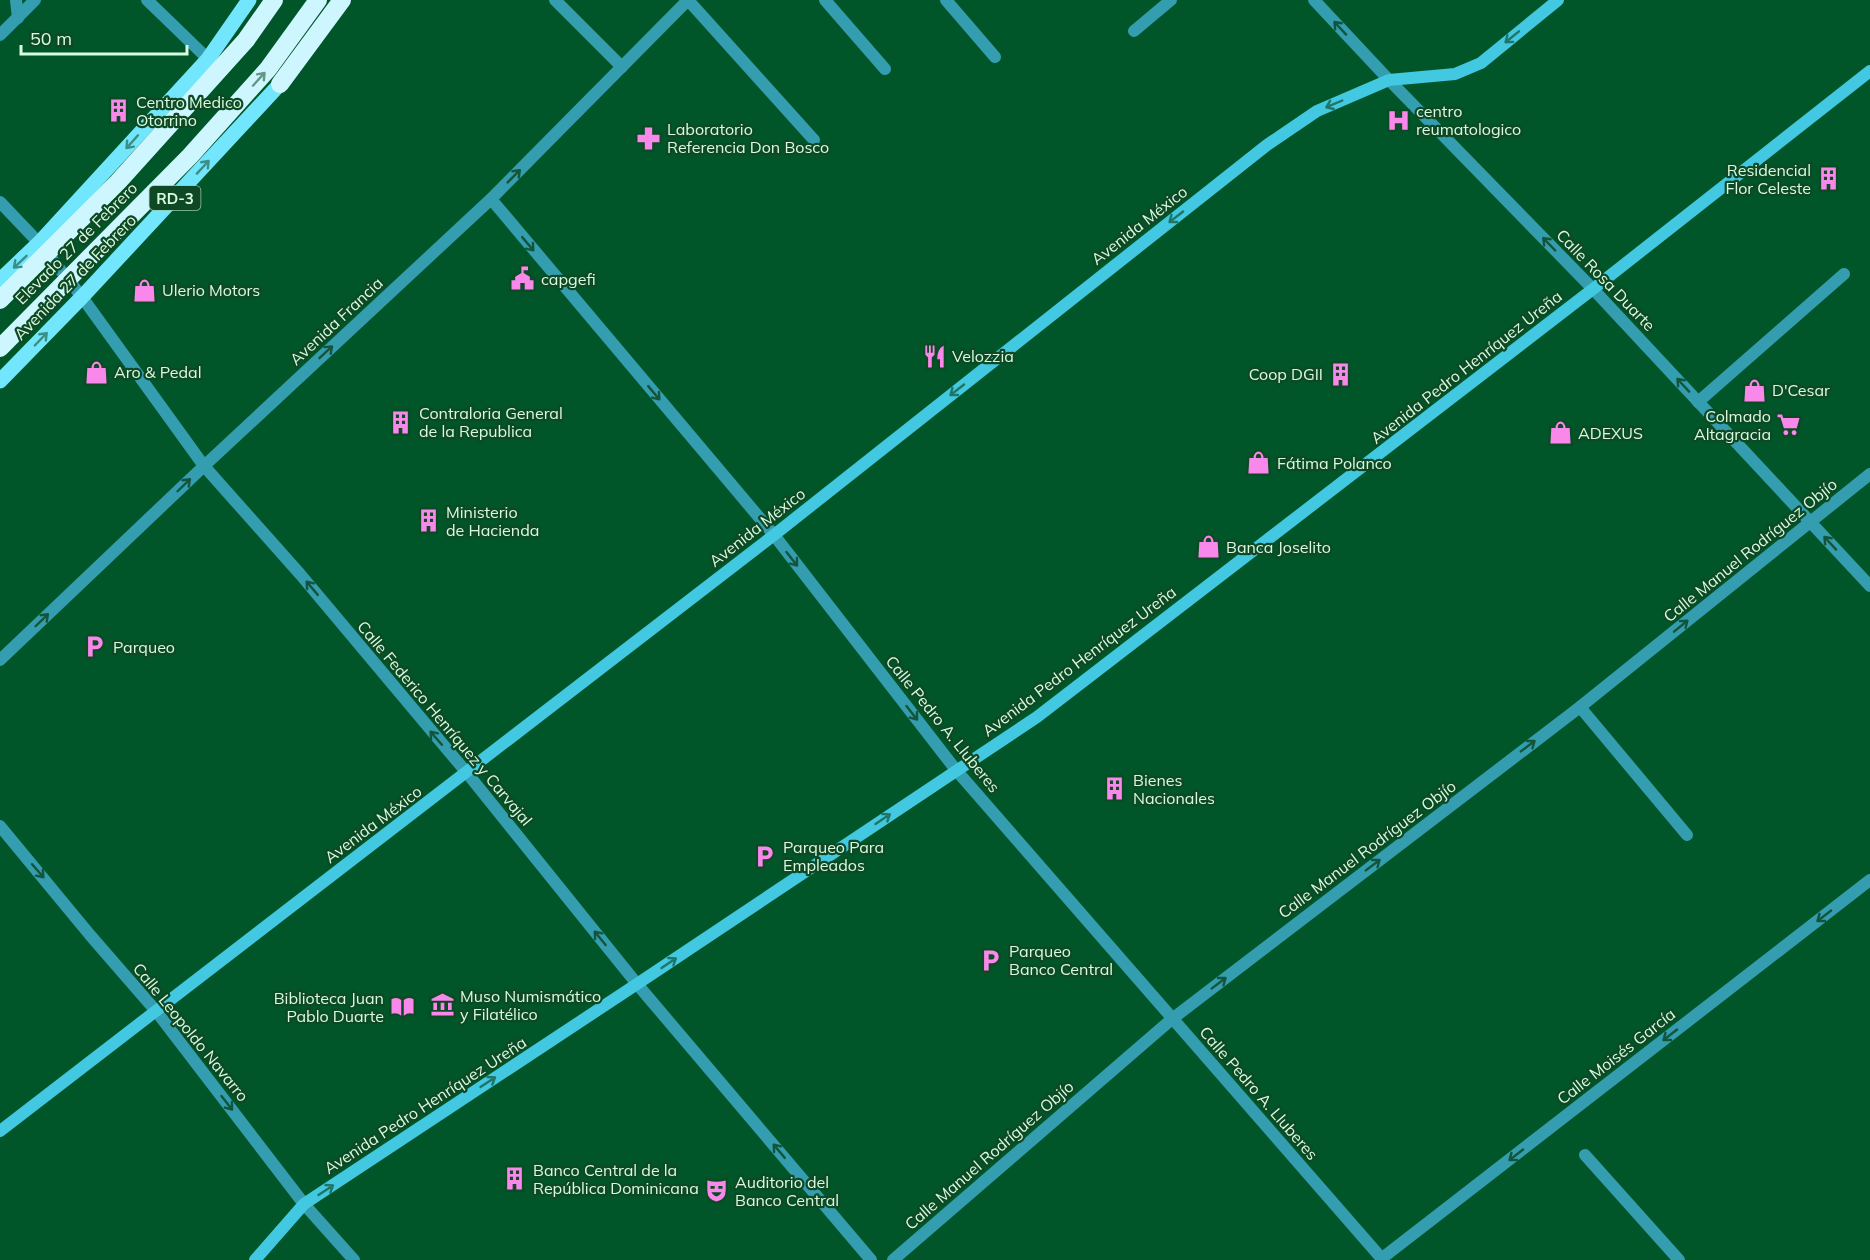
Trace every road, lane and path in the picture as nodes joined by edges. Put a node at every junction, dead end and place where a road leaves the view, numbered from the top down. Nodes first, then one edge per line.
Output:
1 (16, 0) edge
2 (35, 0) edge
3 (147, 0) edge
4 (249, 0) edge
5 (274, 0) edge
6 (318, 0) edge
7 (332, 0) edge
8 (342, 0) edge
9 (555, 0) edge
10 (688, 0) edge
11 (825, 0) edge
12 (946, 0) edge
13 (1171, 0) edge
14 (1314, 0) edge
15 (1558, 0) edge
16 (18, 18) junction
17 (1134, 31) dead end
18 (0, 35) edge
19 (995, 57) dead end
20 (208, 59) junction
21 (622, 67) junction
22 (885, 69) dead end
23 (1870, 72) edge
24 (1389, 80) junction
25 (280, 84) junction
26 (814, 140) dead end
27 (491, 199) junction
28 (0, 202) edge
29 (39, 243) junction
30 (1844, 274) dead end
31 (0, 280) edge
32 (1593, 289) junction
33 (82, 297) junction
34 (0, 300) edge
35 (0, 348) edge
36 (0, 381) edge
37 (1698, 402) junction
38 (204, 466) junction
39 (1870, 474) edge
40 (1810, 522) junction
41 (774, 535) junction
42 (1870, 586) edge
43 (0, 660) edge
44 (1580, 706) junction
45 (956, 770) junction
46 (467, 773) junction
47 (0, 826) edge
48 (1687, 835) dead end
49 (1870, 880) edge
50 (637, 984) junction
51 (156, 1011) junction
52 (1172, 1019) junction
53 (0, 1131) edge
54 (1585, 1155) dead end
55 (304, 1204) junction
56 (1382, 1259) edge
57 (255, 1260) edge
58 (354, 1260) edge
59 (871, 1260) edge
60 (893, 1260) edge
61 (1679, 1260) edge

1 - 16 street
2 - 16 street
3 - 20 street
4 - 20 main road
5 - 34 highway, Elevado 27 de Febrero, bridge
35 -> 6 highway, Elevado 27 de Febrero / RD-3, bridge
7 - 25 main road, Avenida 27 de Febrero / RD-3
8 - 25 highway
9 - 21 street
10 - 21 street, Avenida Francia
10 - 26 street
11 - 22 street
12 - 19 street
13 - 17 street
24 -> 14 street, Calle Rosa Duarte
15 -> 24 main road, Avenida México
16 - 18 street
20 -> 29 main road
27 -> 21 street, Avenida Francia
23 - 32 main road, Avenida Pedro Henríquez Ureña
32 -> 24 street, Calle Rosa Duarte
24 -> 41 main road, Avenida México
33 -> 25 main road, Avenida 27 de Febrero / RD-3
38 -> 27 street, Avenida Francia
27 -> 41 street, Calle Pedro A. Lluberes
28 - 29 street, Calle Federico Henríquez y Carvajal
29 -> 31 main road
29 - 33 street, Calle Federico Henríquez y Carvajal
30 - 37 street
37 -> 32 street, Calle Rosa Duarte
32 - 45 main road, Avenida Pedro Henríquez Ureña
36 -> 33 main road, Avenida 27 de Febrero / RD-3
33 - 38 street, Calle Federico Henríquez y Carvajal
37 - 40 street, Calle Rosa Duarte
43 -> 38 street, Avenida Francia
46 -> 38 street, Calle Federico Henríquez y Carvajal
39 - 40 street, Calle Manuel Rodríguez Objío
42 -> 40 street, Calle Rosa Duarte
44 -> 40 street, Calle Manuel Rodríguez Objío
41 -> 45 street, Calle Pedro A. Lluberes
41 - 46 main road, Avenida México
44 - 48 street
52 -> 44 street, Calle Manuel Rodríguez Objío
50 -> 45 main road, Avenida Pedro Henríquez Ureña
45 - 52 street, Calle Pedro A. Lluberes
50 -> 46 street, Calle Federico Henríquez y Carvajal
46 - 51 main road, Avenida México
47 -> 51 street, Calle Leopoldo Navarro
49 -> 56 street, Calle Moisés García
55 -> 50 main road, Avenida Pedro Henríquez Ureña
59 -> 50 street, Calle Federico Henríquez y Carvajal
51 - 53 main road, Avenida México
51 -> 55 street, Calle Leopoldo Navarro
52 - 56 street, Calle Pedro A. Lluberes
52 - 60 street, Calle Manuel Rodríguez Objío
54 - 61 street
55 - 57 main road, Avenida Pedro Henríquez Ureña
55 - 58 street, Calle Leopoldo Navarro

